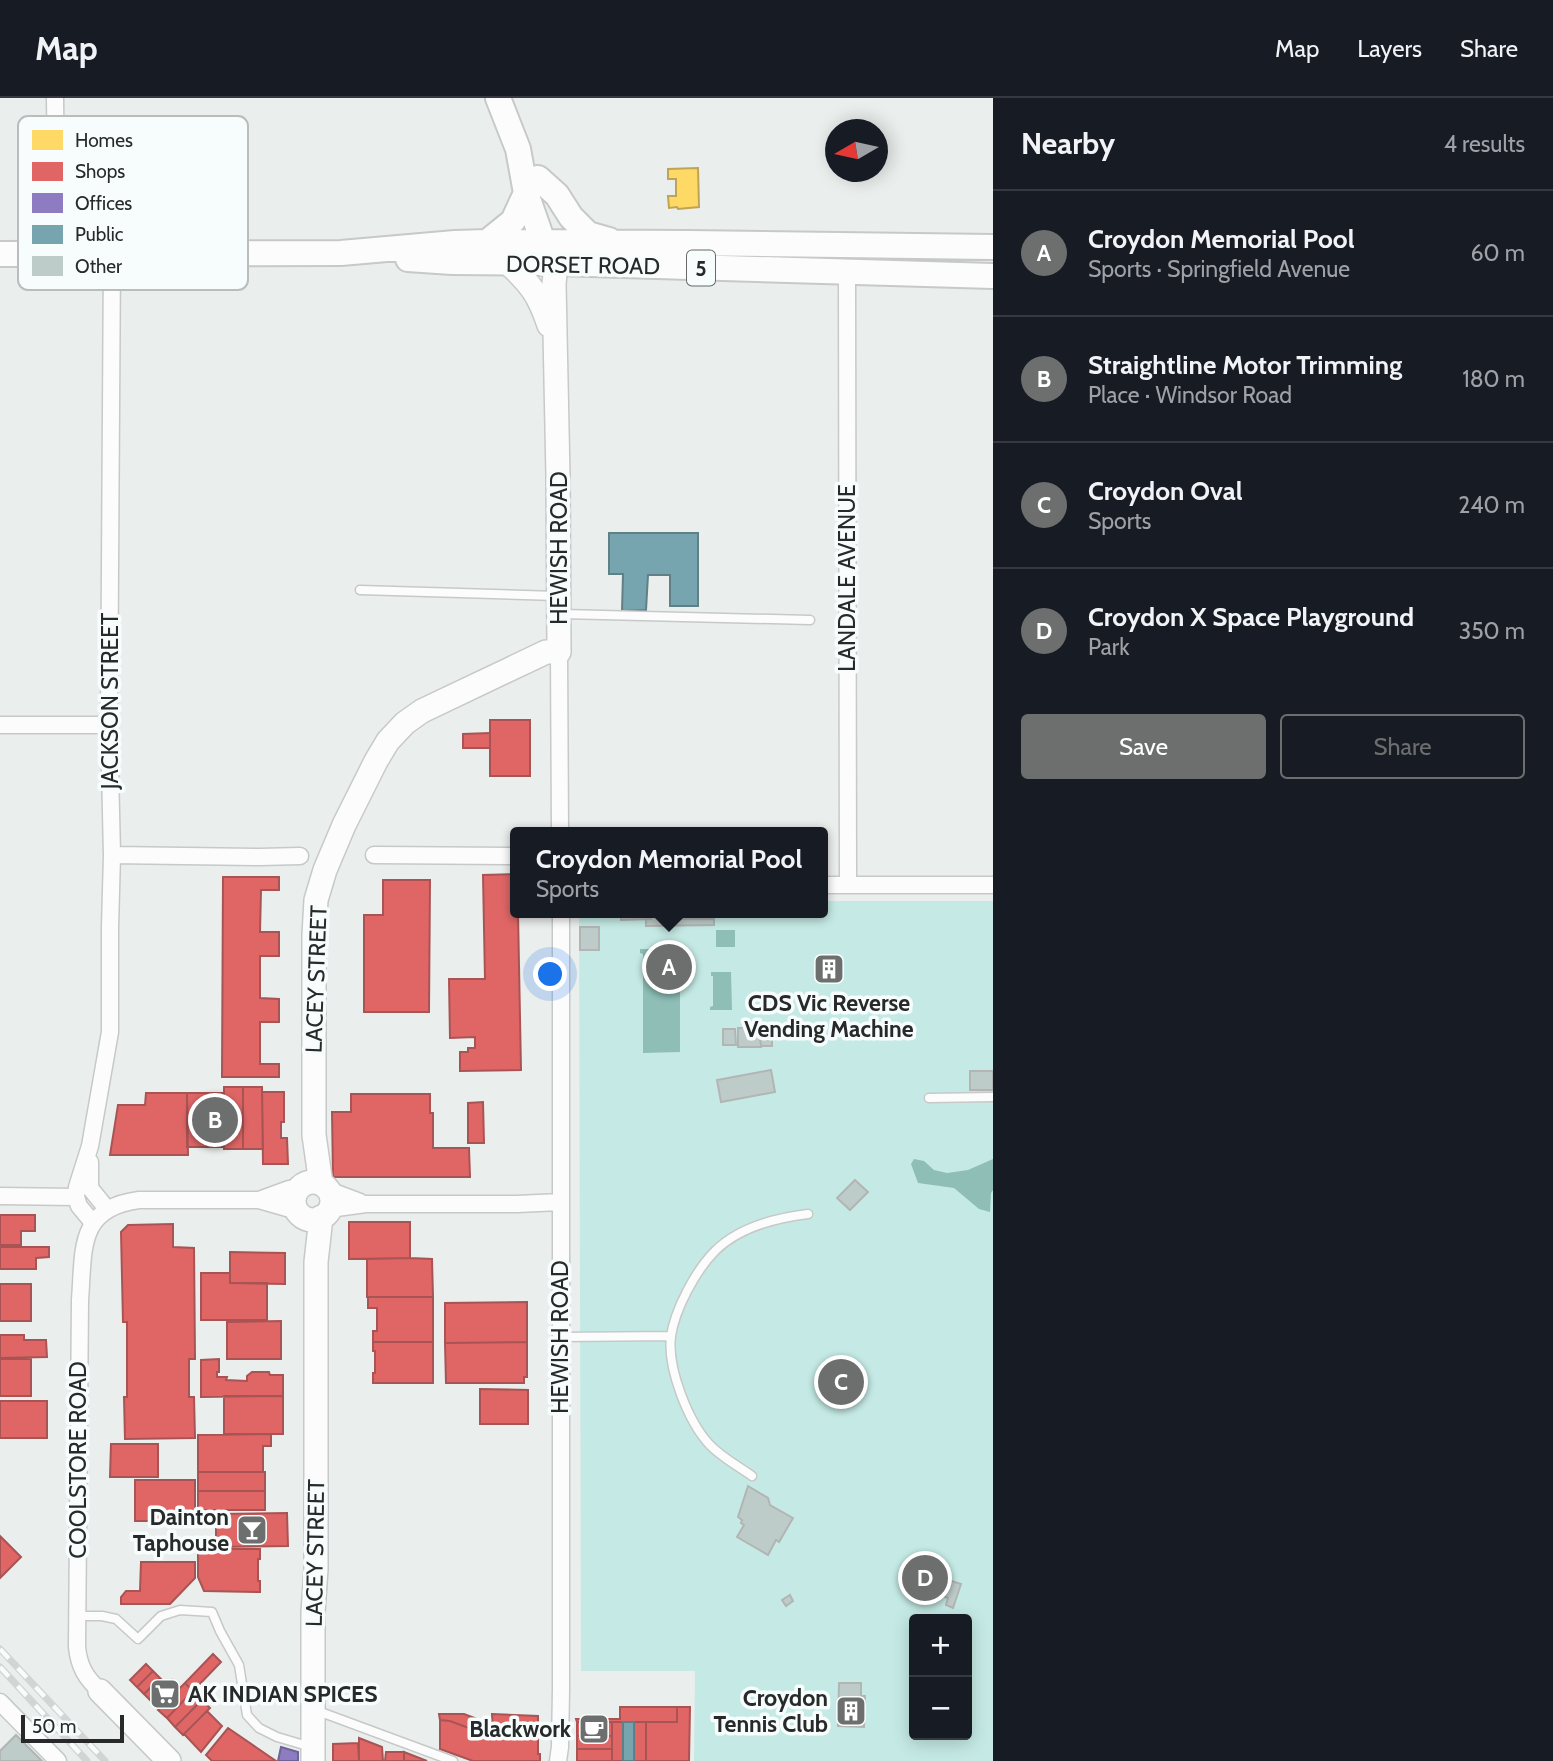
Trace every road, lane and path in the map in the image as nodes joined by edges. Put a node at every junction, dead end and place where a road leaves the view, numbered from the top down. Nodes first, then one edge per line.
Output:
1 (55, 98) edge
2 (498, 98) edge
3 (55, 116) edge
4 (532, 185) junction
5 (487, 242) junction
6 (615, 242) junction
7 (993, 247) edge
8 (553, 249) junction
9 (248, 253) edge
10 (341, 253) junction
11 (0, 254) edge
12 (18, 254) edge
13 (509, 264) junction
14 (847, 272) junction
15 (993, 276) edge
16 (112, 290) edge
17 (556, 348) junction
18 (360, 590) dead end
19 (559, 605) junction
20 (810, 620) dead end
21 (559, 652) junction
22 (0, 725) edge
23 (109, 725) junction
24 (560, 827) edge
25 (112, 855) junction
26 (374, 855) dead end
27 (300, 856) dead end
28 (510, 856) edge
29 (848, 884) junction
30 (993, 884) edge
31 (828, 885) edge
32 (561, 918) edge
33 (993, 1097) edge
34 (929, 1098) dead end
35 (90, 1146) junction
36 (0, 1196) edge
37 (76, 1197) junction
38 (312, 1200) junction
39 (560, 1202) junction
40 (107, 1209) junction
41 (808, 1214) dead end
42 (93, 1223) junction
43 (671, 1336) junction
44 (560, 1337) junction
45 (752, 1476) dead end
46 (77, 1616) junction
47 (100, 1691) joint
48 (0, 1702) edge
49 (313, 1710) junction
50 (313, 1754) edge
51 (58, 1761) edge
52 (169, 1761) edge
53 (453, 1761) edge
54 (558, 1761) edge

1 - 3 street
2 - 4 main road
4 - 5 main road
4 - 6 main road
4 - 8 main road
5 - 8 main road, DORSET ROAD / 5
5 - 10 main road, DORSET ROAD / 5
6 - 7 main road, DORSET ROAD / 5
6 - 8 main road, DORSET ROAD / 5
8 - 13 main road, DORSET ROAD / 5
8 - 14 main road, DORSET ROAD / 5
8 - 17 street, HEWISH ROAD
9 - 10 main road, DORSET ROAD / 5
10 - 13 main road, DORSET ROAD / 5
11 - 12 main road, DORSET ROAD / 5
13 - 17 street
14 - 15 main road, DORSET ROAD / 5
14 - 29 street, LANDALE AVENUE
16 - 23 street, JACKSON STREET
17 - 19 street, HEWISH ROAD
18 - 19 lane
19 - 20 lane
19 - 21 street, HEWISH ROAD
21 - 24 street, HEWISH ROAD
21 - 38 street, LACEY STREET
22 - 23 street
23 - 25 street, JACKSON STREET
25 - 27 street
25 - 35 street, JACKSON STREET
26 - 28 street
29 - 30 street
29 - 31 street
32 - 39 street, HEWISH ROAD
33 - 34 lane
35 - 37 street
35 - 40 street
36 - 37 street
37 - 42 street
38 - 39 street
38 - 40 street
38 - 49 street, LACEY STREET
39 - 44 street, HEWISH ROAD
40 - 42 street
41 - 43 lane
42 - 46 street, COOLSTORE ROAD
43 - 44 lane
43 - 45 lane
44 - 54 street, HEWISH ROAD
46 - 47 street, COOLSTORE ROAD
46 - 50 lane
47 - 52 street
48 - 51 street
49 - 50 street, LACEY STREET
49 - 53 lane

